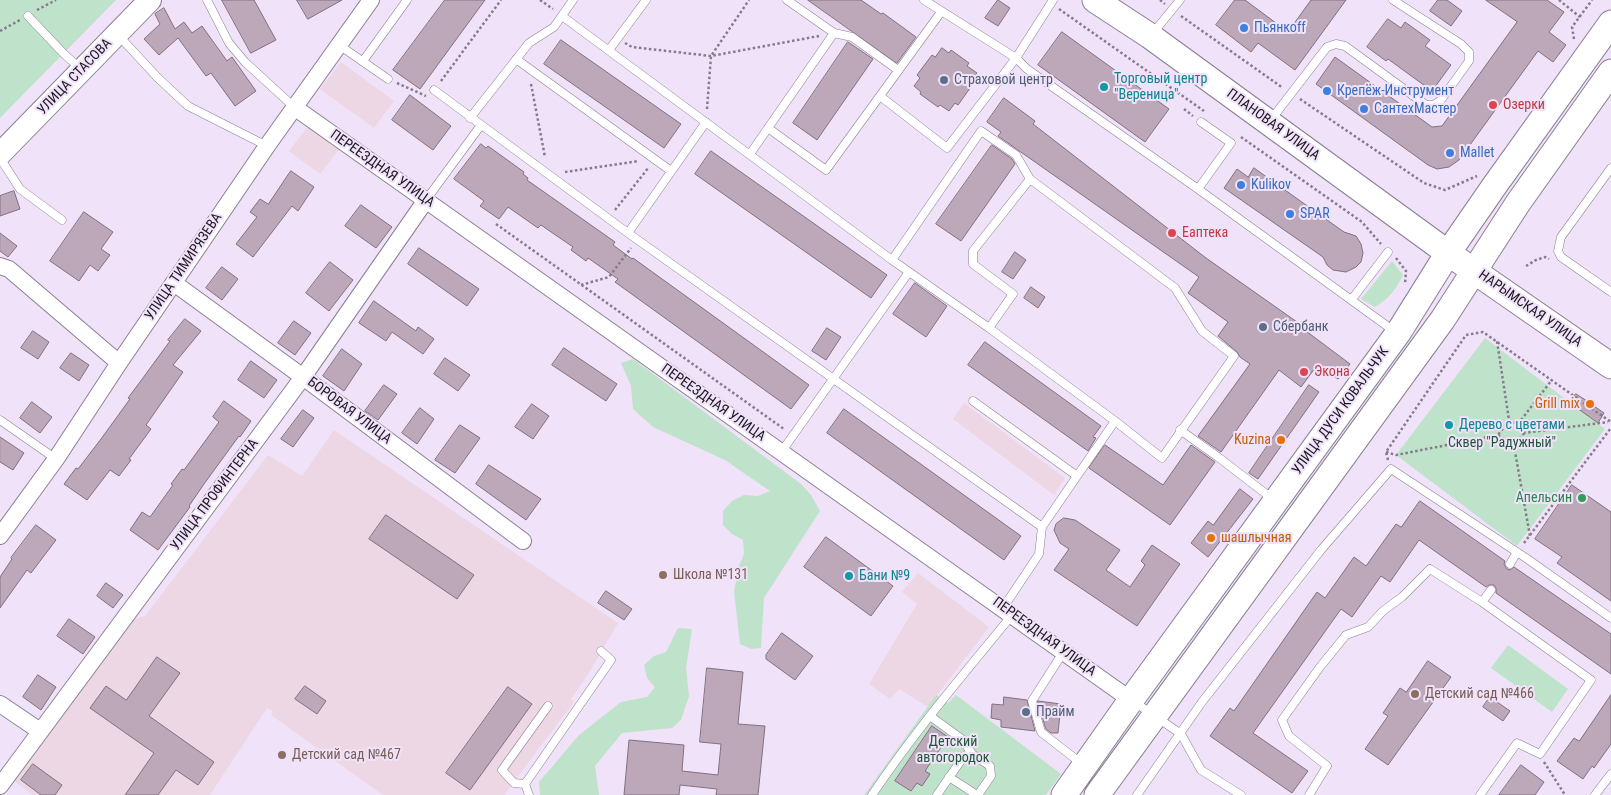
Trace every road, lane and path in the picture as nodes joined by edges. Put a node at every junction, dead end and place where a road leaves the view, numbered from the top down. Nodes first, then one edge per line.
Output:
1 (56, 0) edge
2 (150, 0) edge
3 (207, 0) edge
4 (371, 0) edge
5 (407, 0) edge
6 (501, 0) edge
7 (540, 0) edge
8 (573, 0) edge
9 (646, 0) edge
10 (749, 0) edge
11 (787, 0) edge
12 (924, 0) edge
13 (1053, 0) edge
14 (1160, 0) edge
15 (1180, 0) edge
16 (1393, 0) edge
17 (1559, 0) edge
18 (1592, 0) edge
19 (1102, 2) edge
20 (1172, 9) junction
21 (941, 12) junction
22 (28, 16) junction
23 (562, 16) junction
24 (1580, 16) junction
25 (1611, 23) edge
26 (0, 31) edge
27 (834, 33) junction
28 (118, 34) junction
29 (1150, 36) junction
30 (618, 39) junction
31 (1574, 39) dead end
32 (339, 45) junction
33 (609, 50) junction
34 (711, 56) junction
35 (1016, 58) junction
36 (516, 59) junction
37 (363, 61) junction
38 (528, 68) junction
39 (83, 70) junction
40 (898, 70) junction
41 (1611, 72) edge
42 (388, 79) joint
43 (434, 90) junction
44 (1291, 93) junction
45 (880, 96) junction
46 (294, 107) junction
47 (470, 118) junction
48 (706, 122) junction
49 (1201, 122) dead end
50 (1269, 122) junction
51 (480, 125) junction
52 (768, 128) junction
53 (267, 146) junction
54 (0, 154) edge
55 (750, 154) junction
56 (0, 158) edge
57 (655, 159) junction
58 (1611, 168) edge
59 (672, 171) junction
60 (548, 175) junction
61 (1479, 175) dead end
62 (1030, 179) junction
63 (1198, 189) junction
64 (426, 200) junction
65 (608, 219) junction
66 (62, 220) dead end
67 (496, 224) dead end
68 (628, 233) junction
69 (637, 240) junction
70 (1388, 252) dead end
71 (1448, 253) junction
72 (1561, 257) junction
73 (1397, 259) dead end
74 (892, 260) junction
75 (0, 266) edge
76 (1526, 266) dead end
77 (1474, 270) junction
78 (909, 272) junction
79 (174, 283) junction
80 (581, 285) junction
81 (1404, 292) dead end
82 (1611, 292) edge
83 (1352, 299) junction
84 (989, 328) junction
85 (1398, 334) junction
86 (1497, 341) junction
87 (119, 363) junction
88 (1611, 366) edge
89 (303, 377) junction
90 (833, 380) junction
91 (1551, 380) junction
92 (973, 401) dead end
93 (0, 420) edge
94 (1115, 420) junction
95 (1508, 420) junction
96 (1610, 422) edge
97 (1518, 424) junction
98 (1611, 428) edge
99 (1180, 430) junction
100 (1524, 433) junction
101 (1498, 435) junction
102 (793, 436) junction
103 (1514, 446) junction
104 (782, 452) junction
105 (1386, 452) junction
106 (56, 459) junction
107 (1391, 469) junction
108 (1077, 476) junction
109 (1275, 502) junction
110 (1042, 527) junction
111 (0, 536) edge
112 (1530, 536) junction
113 (523, 541) dead end
114 (1517, 552) junction
115 (1510, 564) dead end
116 (1491, 590) dead end
117 (1482, 602) junction
118 (1007, 611) junction
119 (1611, 618) edge
120 (601, 651) dead end
121 (1064, 651) junction
122 (1131, 700) junction
123 (0, 704) edge
124 (548, 706) dead end
125 (930, 716) junction
126 (1154, 716) junction
127 (40, 731) junction
128 (1180, 734) junction
129 (972, 754) junction
130 (1540, 754) junction
131 (1084, 766) junction
132 (1611, 774) edge
133 (949, 777) junction
134 (525, 784) junction
135 (2, 790) edge
136 (529, 795) edge
137 (872, 795) edge
138 (938, 795) edge
139 (978, 795) edge
140 (1064, 795) edge
141 (1097, 795) edge
142 (1137, 795) edge
143 (1241, 795) edge
144 (1309, 795) edge
145 (1480, 795) edge
146 (1565, 795) edge
147 (1596, 795) edge

1 - 22 path
2 - 28 street, УЛИЦА СТАСОВА
3 - 46 lane
4 - 32 street, УЛИЦА ТИМИРЯЗЕВА
5 - 37 lane
6 - 43 path
7 - 23 path
8 - 23 lane
9 - 30 lane
10 - 34 path
11 - 27 lane
12 - 21 lane
13 - 35 lane
14 - 20 path
15 - 20 lane
16 - 44 lane
17 - 24 path
18 - 24 path
19 - 29 main road, ПЛАНОВАЯ УЛИЦА
20 - 29 lane
20 - 44 path
21 - 35 lane
21 - 40 lane
22 - 26 path
22 - 39 lane
23 - 33 lane
23 - 36 lane
24 - 31 path
25 - 71 main road, УЛИЦА ДУСИ КОВАЛЬЧУК
27 - 34 path
27 - 40 lane
27 - 52 lane
28 - 39 street, УЛИЦА СТАСОВА
28 - 53 lane
29 - 50 main road, ПЛАНОВАЯ УЛИЦА
30 - 33 lane
30 - 34 path
32 - 37 lane
32 - 46 street, УЛИЦА ТИМИРЯЗЕВА
33 - 48 lane
34 - 48 path
35 - 45 lane
35 - 63 lane
36 - 38 lane
36 - 47 lane
37 - 42 lane
38 - 57 lane
38 - 60 path
39 - 54 street, УЛИЦА СТАСОВА
40 - 45 lane
41 - 77 main road, УЛИЦА ДУСИ КОВАЛЬЧУК
42 - 43 path
43 - 47 lane
44 - 50 lane
44 - 61 path
45 - 52 lane
46 - 53 street, УЛИЦА ТИМИРЯЗЕВА
46 - 64 street, ПЕРЕЕЗДНАЯ УЛИЦА
47 - 51 lane
48 - 55 lane
48 - 59 lane
49 - 63 lane
50 - 71 main road, ПЛАНОВАЯ УЛИЦА
51 - 60 lane
51 - 64 lane
52 - 55 lane
53 - 79 street, УЛИЦА ТИМИРЯЗЕВА
55 - 74 lane
56 - 66 lane
57 - 59 lane
57 - 60 path
57 - 65 path
58 - 72 lane
59 - 68 lane
60 - 65 lane
62 - 74 lane
62 - 84 lane
62 - 99 lane
63 - 83 lane
64 - 89 street, УЛИЦА ПРОФИНТЕРНА
64 - 104 street, ПЕРЕЕЗДНАЯ УЛИЦА
65 - 68 lane
67 - 80 path
68 - 69 lane
69 - 80 path
69 - 90 lane
70 - 83 lane
71 - 77 main road, НАРЫМСКАЯ УЛИЦА
71 - 85 main road, УЛИЦА ДУСИ КОВАЛЬЧУК
72 - 76 path
72 - 82 lane
73 - 81 path
74 - 78 lane
75 - 87 street
77 - 88 main road, НАРЫМСКАЯ УЛИЦА
77 - 126 main road, УЛИЦА ДУСИ КОВАЛЬЧУК
78 - 84 lane
78 - 90 lane
79 - 87 street, УЛИЦА ТИМИРЯЗЕВА
79 - 89 street, БОРОВАЯ УЛИЦА
80 - 102 path
83 - 85 lane
84 - 94 lane
85 - 109 main road, УЛИЦА ДУСИ КОВАЛЬЧУК
86 - 91 path
86 - 95 path
86 - 105 path
87 - 106 street, УЛИЦА ТИМИРЯЗЕВА
89 - 113 street, БОРОВАЯ УЛИЦА
89 - 127 street, УЛИЦА ПРОФИНТЕРНА
90 - 102 lane
90 - 110 lane
91 - 96 path
91 - 97 path
92 - 108 lane
93 - 106 lane
94 - 99 lane
94 - 108 lane
95 - 97 path
95 - 101 path
96 - 100 path
97 - 100 path
98 - 112 path
99 - 109 lane
100 - 103 path
101 - 103 path
101 - 105 path
102 - 104 lane
103 - 112 path
104 - 118 street, ПЕРЕЕЗДНАЯ УЛИЦА
105 - 107 path
106 - 111 street, УЛИЦА ТИМИРЯЗЕВА
107 - 114 lane
107 - 128 lane
108 - 110 lane
109 - 122 main road, УЛИЦА ДУСИ КОВАЛЬЧУК
110 - 118 lane
112 - 114 path
114 - 115 lane
114 - 119 lane
116 - 117 lane
117 - 130 lane
117 - 144 lane
118 - 121 street, ПЕРЕЕЗДНАЯ УЛИЦА
118 - 125 lane
120 - 134 lane
121 - 122 street, ПЕРЕЕЗДНАЯ УЛИЦА
121 - 131 lane
122 - 126 lane
122 - 131 main road, УЛИЦА ДУСИ КОВАЛЬЧУК
123 - 127 street
124 - 134 lane
125 - 129 lane
125 - 137 lane
126 - 128 lane
126 - 141 main road, УЛИЦА ДУСИ КОВАЛЬЧУК
127 - 135 street, УЛИЦА ПРОФИНТЕРНА
128 - 142 lane
128 - 143 lane
129 - 133 lane
129 - 139 lane
130 - 145 lane
130 - 146 path
131 - 140 main road, УЛИЦА ДУСИ КОВАЛЬЧУК
132 - 147 lane
133 - 138 lane
133 - 139 lane
134 - 136 lane

